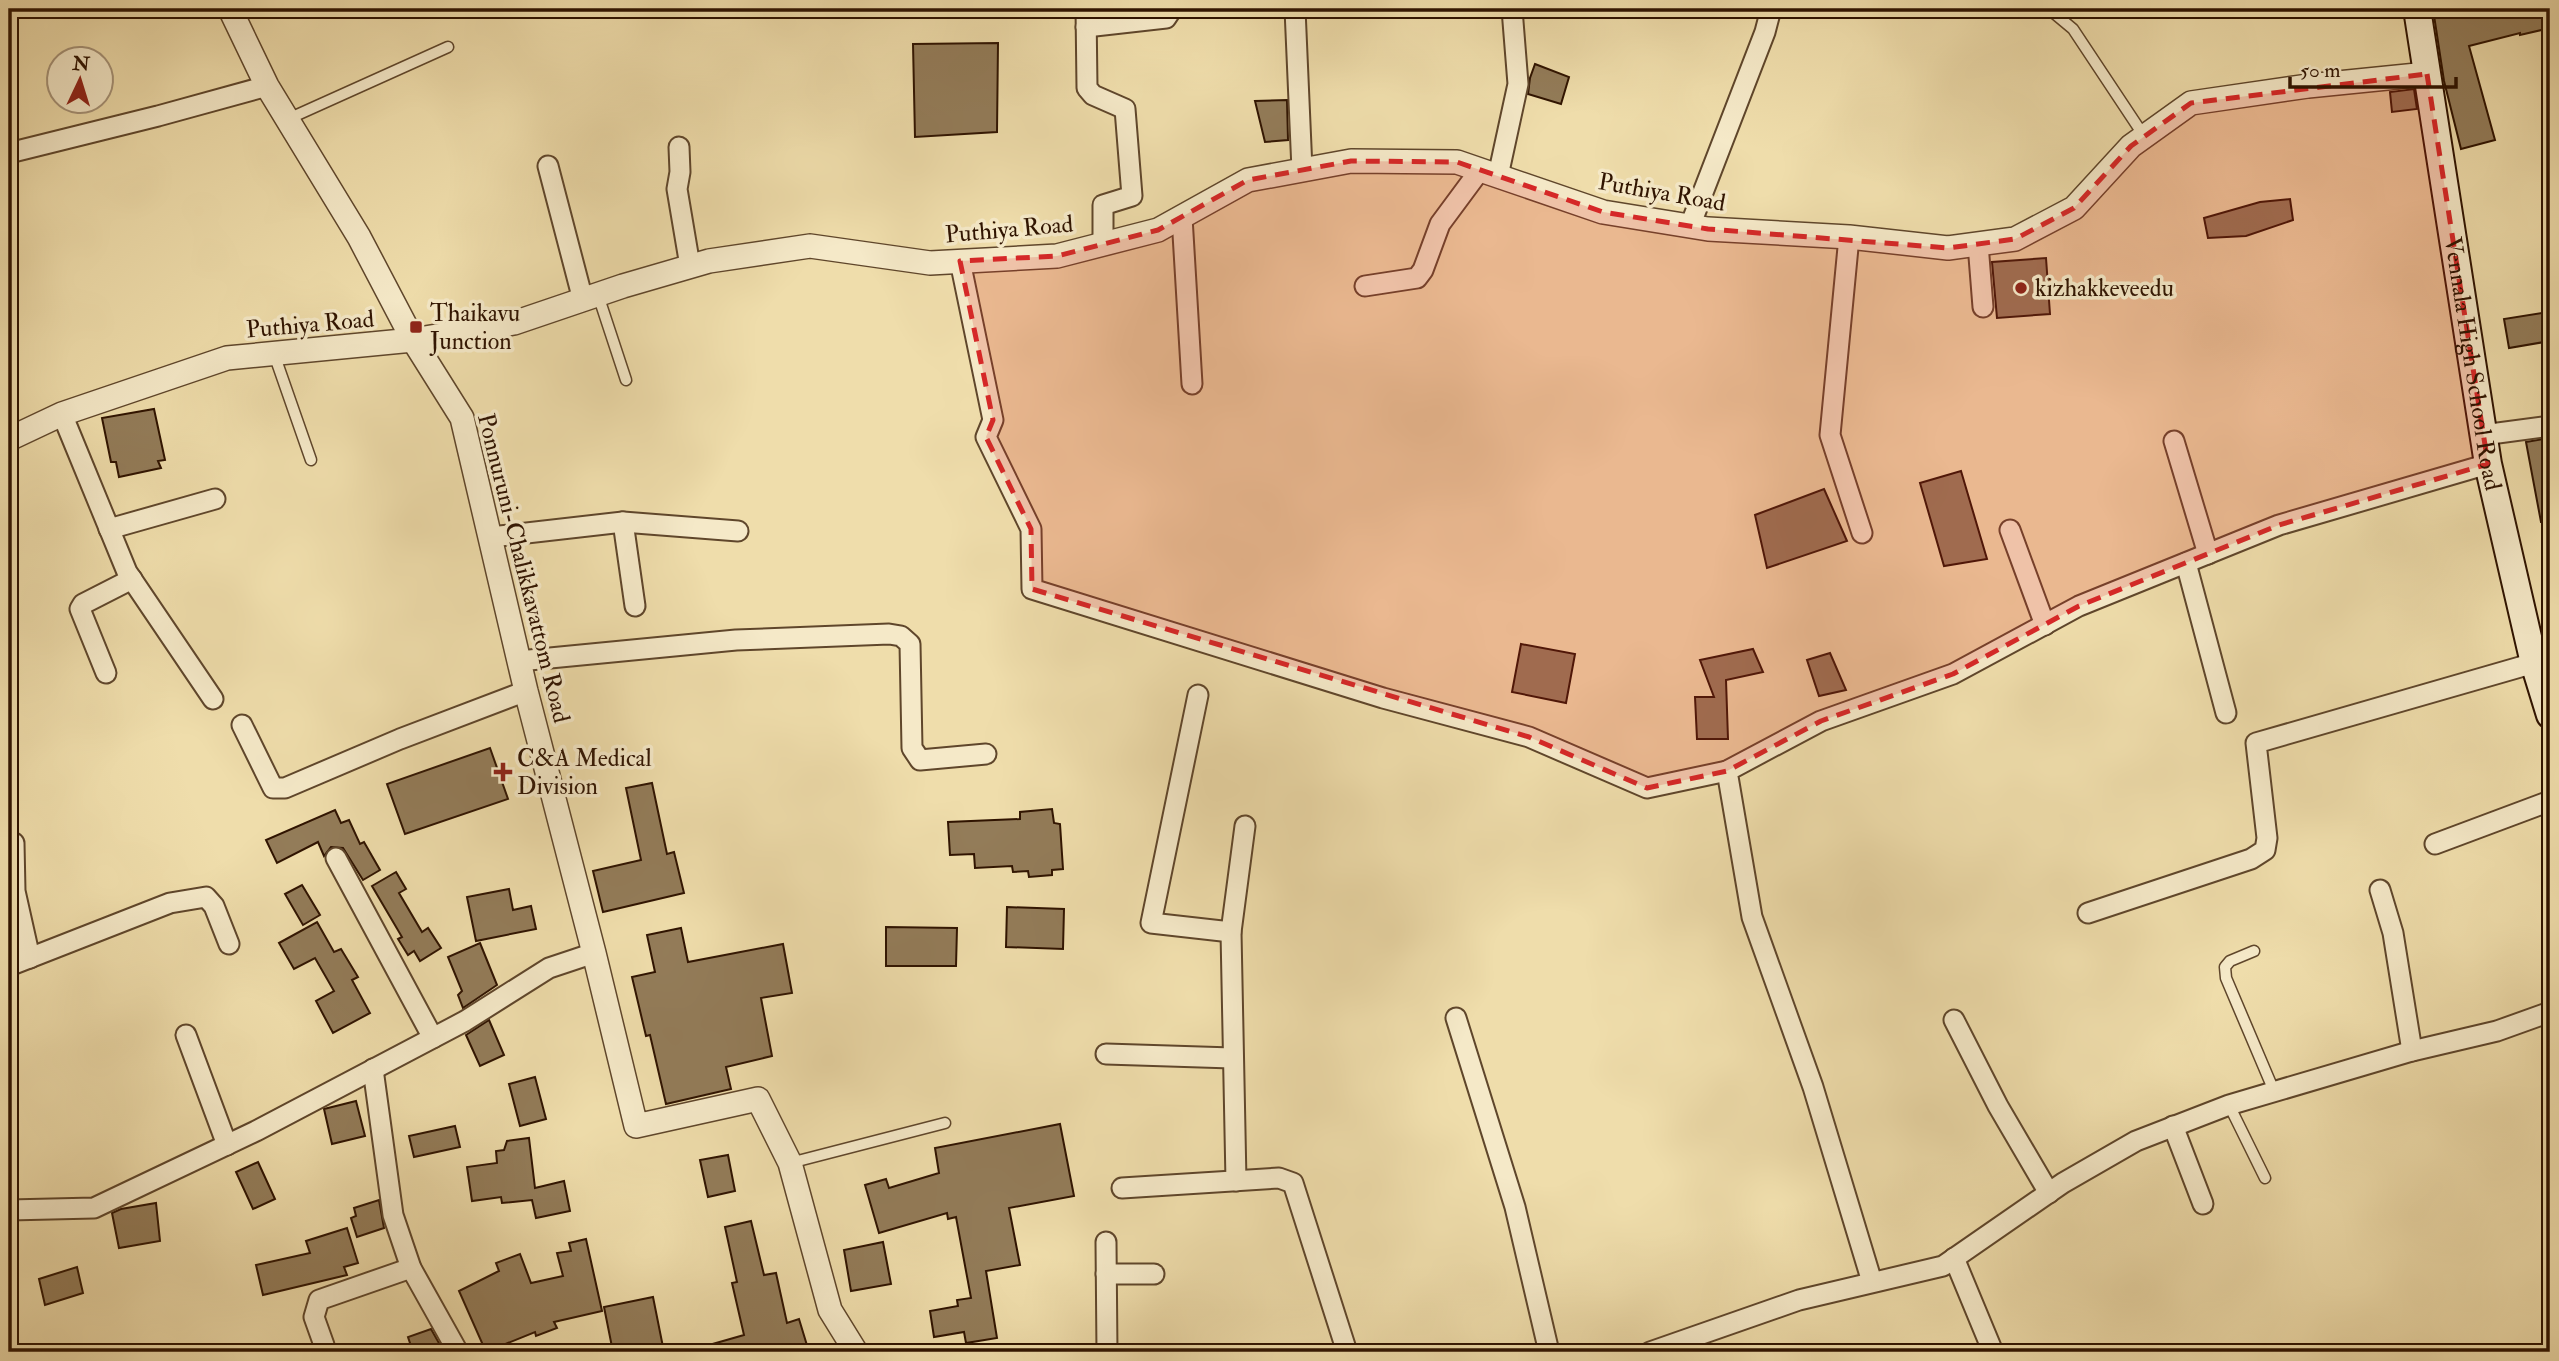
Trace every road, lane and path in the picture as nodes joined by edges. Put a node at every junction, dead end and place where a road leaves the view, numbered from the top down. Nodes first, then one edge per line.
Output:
1 (230, 9) edge
2 (1172, 9) edge
3 (1295, 9) edge
4 (1512, 9) edge
5 (1771, 9) edge
6 (2049, 9) edge
7 (2417, 9) edge
8 (1086, 18) edge
9 (448, 47) dead end
10 (2427, 74) junction
11 (267, 86) junction
12 (287, 119) junction
13 (2144, 137) junction
14 (679, 147) dead end
15 (9, 151) edge
16 (548, 166) dead end
17 (1302, 170) junction
18 (1489, 173) junction
19 (1182, 217) junction
20 (1689, 226) junction
21 (1849, 237) junction
22 (1103, 244) junction
23 (1978, 244) junction
24 (960, 261) junction
25 (690, 267) junction
26 (1365, 286) dead end
27 (590, 297) junction
28 (1983, 307) dead end
29 (412, 340) junction
30 (273, 354) junction
31 (626, 380) dead end
32 (1192, 384) dead end
33 (62, 414) junction
34 (2550, 426) edge
35 (2483, 435) junction
36 (9, 439) edge
37 (2174, 441) dead end
38 (311, 460) dead end
39 (2488, 464) junction
40 (215, 499) dead end
41 (623, 522) junction
42 (109, 530) junction
43 (2010, 530) dead end
44 (738, 531) dead end
45 (1862, 533) dead end
46 (491, 537) junction
47 (2208, 554) junction
48 (2186, 563) junction
49 (132, 579) junction
50 (635, 606) dead end
51 (2045, 625) junction
52 (519, 661) junction
53 (2534, 663) junction
54 (106, 673) dead end
55 (526, 691) junction
56 (1198, 695) dead end
57 (213, 699) dead end
58 (2548, 699) edge
59 (2226, 713) dead end
60 (242, 725) dead end
61 (986, 754) dead end
62 (1727, 771) junction
63 (2550, 800) edge
64 (1245, 826) dead end
65 (14, 843) dead end
66 (2435, 844) dead end
67 (336, 858) dead end
68 (2380, 890) dead end
69 (2088, 913) dead end
70 (1231, 932) junction
71 (229, 944) dead end
72 (2254, 951) dead end
73 (594, 953) junction
74 (30, 958) junction
75 (9, 966) edge
76 (2550, 1012) edge
77 (1456, 1018) dead end
78 (1954, 1020) dead end
79 (186, 1035) dead end
80 (433, 1038) junction
81 (2412, 1051) junction
82 (1106, 1054) dead end
83 (1232, 1058) junction
84 (373, 1069) junction
85 (2274, 1091) junction
86 (2229, 1105) junction
87 (945, 1123) dead end
88 (2173, 1126) junction
89 (227, 1145) junction
90 (790, 1163) junction
91 (2265, 1178) dead end
92 (1236, 1181) junction
93 (1122, 1188) dead end
94 (2049, 1193) junction
95 (2203, 1204) dead end
96 (9, 1210) edge
97 (1106, 1242) dead end
98 (1954, 1258) junction
99 (411, 1268) junction
100 (1106, 1274) junction
101 (1154, 1274) dead end
102 (1872, 1282) junction
103 (323, 1352) edge
104 (458, 1352) edge
105 (856, 1352) edge
106 (1107, 1352) edge
107 (1347, 1352) edge
108 (1549, 1352) edge
109 (1650, 1352) edge
110 (1993, 1352) edge

1 - 11 street, Ponnuruni-Chalikkavattom Road
2 - 8 street
3 - 17 street
4 - 18 street
5 - 20 street
6 - 13 lane
7 - 10 main road, Vennala High School Road
8 - 22 street
9 - 12 lane
10 - 13 street, Puthiya Road
10 - 35 main road, Vennala High School Road
11 - 12 street, Ponnuruni-Chalikkavattom Road
11 - 15 street
12 - 29 street, Ponnuruni-Chalikkavattom Road
13 - 23 street, Puthiya Road
14 - 25 street
16 - 27 street
17 - 18 street, Puthiya Road
17 - 19 street, Puthiya Road
18 - 20 street, Puthiya Road
18 - 26 street
19 - 22 street, Puthiya Road
19 - 32 street
20 - 21 street, Puthiya Road
21 - 23 street, Puthiya Road
21 - 45 street
22 - 24 street, Puthiya Road
23 - 28 street
24 - 25 street, Puthiya Road
24 - 62 street
25 - 27 street, Puthiya Road
27 - 29 street, Puthiya Road
27 - 31 lane
29 - 30 street, Puthiya Road
29 - 46 street, Ponnuruni-Chalikkavattom Road
30 - 33 street, Puthiya Road
30 - 38 lane
33 - 36 street, Puthiya Road
33 - 42 street
34 - 35 street
35 - 39 main road, Vennala High School Road
37 - 47 street
39 - 47 street
39 - 53 main road, Vennala High School Road
40 - 42 street
41 - 44 street
41 - 46 street
41 - 50 street
42 - 49 street
43 - 51 street
46 - 52 street, Ponnuruni-Chalikkavattom Road
47 - 48 street
48 - 51 street
48 - 59 street
49 - 54 street
49 - 57 street
51 - 62 street
52 - 55 street, Ponnuruni-Chalikkavattom Road
52 - 61 street
53 - 58 main road, Vennala High School Road
53 - 69 street
55 - 60 street
55 - 73 street, Ponnuruni-Chalikkavattom Road
56 - 70 street
62 - 102 street
63 - 66 street
64 - 70 street
65 - 74 street
67 - 80 street
68 - 81 street
70 - 83 street
71 - 74 street
72 - 85 lane
73 - 80 street
73 - 90 street, Ponnuruni-Chalikkavattom Road
74 - 75 street
76 - 81 street
77 - 108 street
78 - 94 street
79 - 89 street
80 - 84 street
81 - 85 street
82 - 83 street
83 - 92 street
84 - 89 street
84 - 99 street
85 - 86 street
86 - 88 street
86 - 91 lane
87 - 90 lane
88 - 94 street
88 - 95 street
89 - 96 street
90 - 105 street, Ponnuruni-Chalikkavattom Road
92 - 93 street
92 - 107 street
94 - 98 street
97 - 100 street
98 - 102 street
98 - 110 street
99 - 103 street
99 - 104 street
100 - 101 street
100 - 106 street
102 - 109 street

